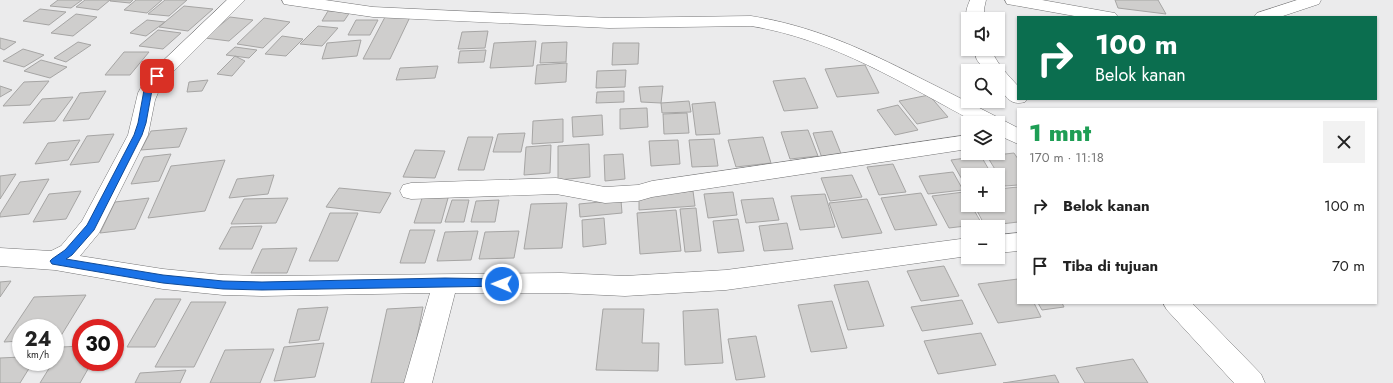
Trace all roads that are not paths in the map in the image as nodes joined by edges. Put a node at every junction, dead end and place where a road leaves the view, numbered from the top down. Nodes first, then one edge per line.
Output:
1 (237, 0) edge
2 (290, 0) edge
3 (978, 0) edge
4 (1013, 0) edge
5 (1313, 0) edge
6 (975, 12) edge
7 (1103, 16) edge
8 (1266, 16) edge
9 (1005, 83) edge
10 (1017, 98) edge
11 (1019, 100) edge
12 (1026, 108) edge
13 (979, 116) edge
14 (961, 143) edge
15 (410, 191) dead end
16 (1017, 242) edge
17 (1005, 243) edge
18 (961, 248) edge
19 (0, 257) edge
20 (55, 261) junction
21 (445, 282) junction
22 (1177, 304) edge
23 (418, 383) edge
24 (1251, 383) edge

1 - 20 street
2 - 13 street
3 - 6 street
4 - 7 street
5 - 8 street
9 - 10 street
11 - 12 street
14 - 15 street
16 - 17 street
18 - 21 street
19 - 20 street
20 - 21 street
21 - 23 street
22 - 24 street

